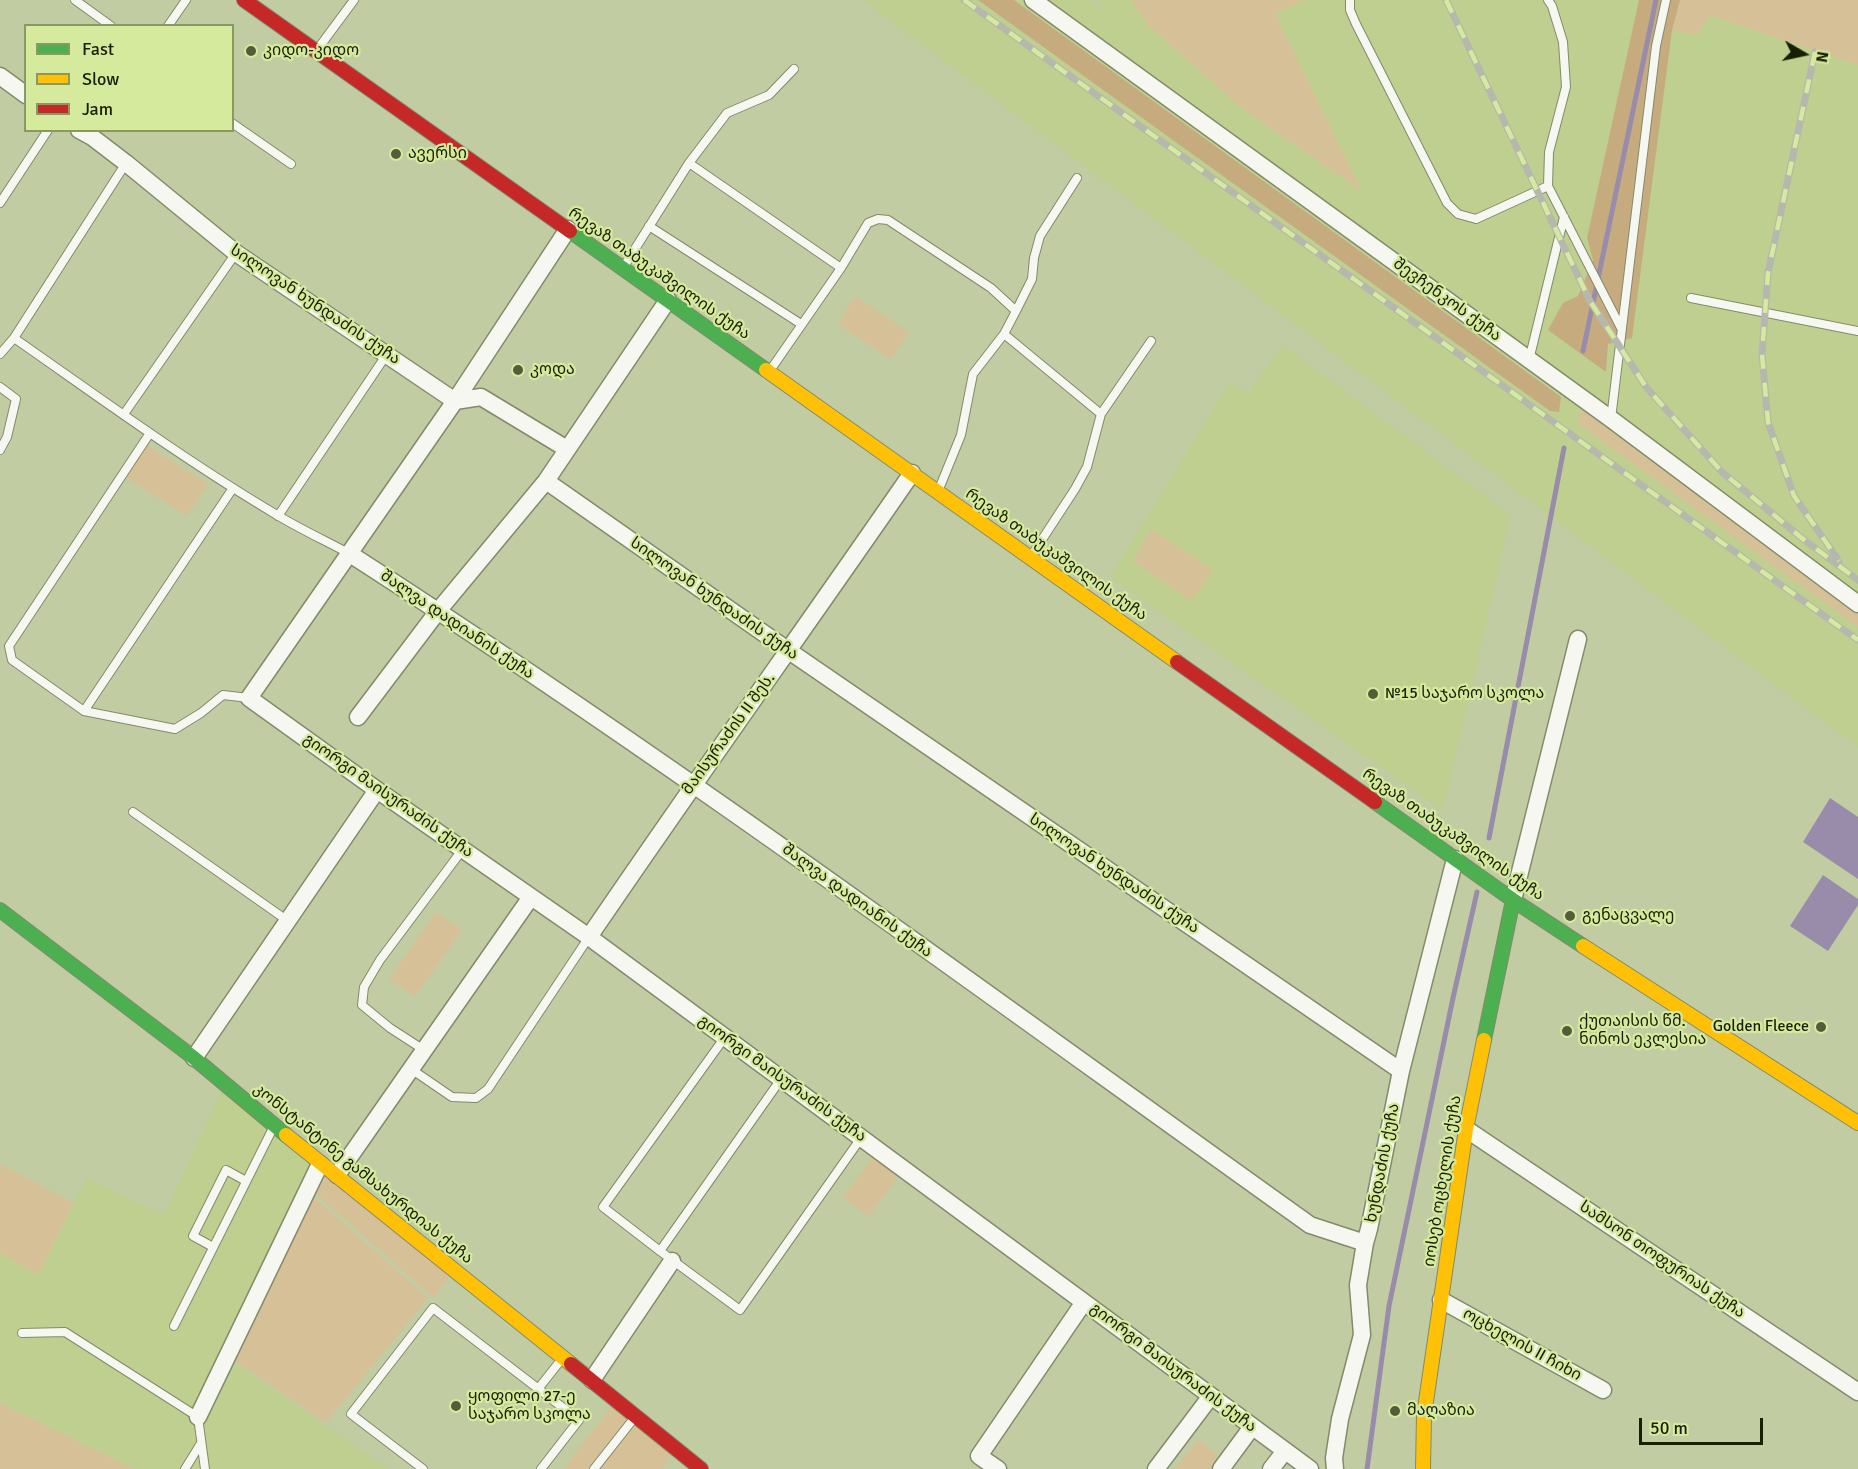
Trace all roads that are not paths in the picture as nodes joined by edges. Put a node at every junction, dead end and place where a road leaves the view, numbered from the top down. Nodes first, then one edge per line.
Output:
1 (75, 0) edge
2 (186, 0) edge
3 (244, 0) edge
4 (354, 0) edge
5 (1033, 0) edge
6 (1350, 0) edge
7 (1548, 0) edge
8 (1666, 0) edge
9 (108, 24) edge
10 (169, 24) edge
11 (316, 51) junction
12 (794, 69) dead end
13 (0, 76) edge
14 (24, 94) edge
15 (234, 124) edge
16 (47, 132) edge
17 (89, 133) edge
18 (126, 163) junction
19 (689, 163) junction
20 (291, 164) dead end
21 (1077, 178) dead end
22 (1548, 186) junction
23 (0, 204) edge
24 (1564, 217) junction
25 (649, 226) junction
26 (568, 229) junction
27 (236, 253) junction
28 (622, 268) junction
29 (841, 268) junction
30 (1691, 298) dead end
31 (668, 300) junction
32 (1016, 311) junction
33 (801, 324) junction
34 (1622, 329) junction
35 (1858, 331) edge
36 (1004, 334) junction
37 (14, 338) junction
38 (1151, 341) dead end
39 (0, 354) edge
40 (387, 354) junction
41 (1529, 360) junction
42 (769, 372) junction
43 (0, 387) edge
44 (455, 401) junction
45 (124, 414) junction
46 (1101, 414) junction
47 (1611, 419) junction
48 (150, 433) junction
49 (567, 449) junction
50 (0, 450) edge
51 (912, 473) junction
52 (546, 481) junction
53 (233, 488) junction
54 (938, 492) junction
55 (278, 516) junction
56 (350, 554) junction
57 (1031, 557) junction
58 (1858, 604) edge
59 (438, 611) junction
60 (1578, 639) dead end
61 (789, 651) junction
62 (249, 698) junction
63 (84, 711) junction
64 (358, 717) dead end
65 (693, 784) junction
66 (377, 790) junction
67 (133, 812) dead end
68 (463, 849) junction
69 (1455, 859) junction
70 (531, 897) junction
71 (1514, 900) junction
72 (0, 910) edge
73 (288, 921) junction
74 (589, 937) junction
75 (725, 1037) junction
76 (424, 1050) junction
77 (194, 1058) junction
78 (411, 1069) junction
79 (1401, 1071) junction
80 (781, 1079) junction
81 (1858, 1123) edge
82 (274, 1125) junction
83 (1466, 1129) junction
84 (861, 1137) junction
85 (320, 1164) junction
86 (337, 1175) junction
87 (246, 1181) junction
88 (1365, 1243) junction
89 (213, 1247) junction
90 (666, 1256) junction
91 (1441, 1299) junction
92 (1084, 1302) junction
93 (174, 1326) dead end
94 (22, 1333) dead end
95 (563, 1357) junction
96 (592, 1380) junction
97 (538, 1389) junction
98 (1603, 1390) dead end
99 (1858, 1392) edge
100 (1211, 1396) junction
101 (198, 1417) junction
102 (636, 1417) junction
103 (1252, 1427) junction
104 (202, 1442) junction
105 (1285, 1451) junction
106 (185, 1469) edge
107 (205, 1469) edge
108 (423, 1469) edge
109 (541, 1469) edge
110 (594, 1469) edge
111 (701, 1469) edge
112 (998, 1469) edge
113 (1156, 1469) edge
114 (1221, 1469) edge
115 (1271, 1469) edge
116 (1310, 1469) edge
117 (1335, 1469) edge
118 (1423, 1469) edge

1 - 9 lane
2 - 10 lane
3 - 11 main road, რევაზ თაბუკაშვილის ქუჩა
4 - 11 lane
5 - 41 street, შევჩენკოს ქუჩა
6 - 22 lane
7 - 22 lane
8 - 34 lane
11 - 26 main road, რევაზ თაბუკაშვილის ქუჩა
12 - 19 lane
13 - 14 street
15 - 20 lane
16 - 23 lane
17 - 18 street, სილოვან ხუნდაძის ქუჩა
18 - 27 street, სილოვან ხუნდაძის ქუჩა
18 - 37 lane
19 - 25 lane
19 - 29 lane
21 - 32 lane
22 - 24 lane
24 - 34 lane
24 - 41 lane
25 - 28 lane
25 - 33 lane
26 - 28 main road, რევაზ თაბუკაშვილის ქუჩა
26 - 44 street
27 - 40 street, სილოვან ხუნდაძის ქუჩა
27 - 45 lane
28 - 31 main road, რევაზ თაბუკაშვილის ქუჩა
29 - 32 lane
29 - 33 lane
30 - 35 lane
31 - 42 main road, რევაზ თაბუკაშვილის ქუჩა
31 - 49 street
32 - 36 lane
33 - 42 lane
34 - 47 lane
36 - 46 lane
36 - 54 lane
37 - 39 lane
37 - 45 lane
38 - 46 lane
40 - 44 street, სილოვან ხუნდაძის ქუჩა
40 - 55 lane
41 - 47 street, შევჩენკოს ქუჩა
42 - 51 main road, რევაზ თაბუკაშვილის ქუჩა
43 - 50 lane
44 - 49 street
44 - 56 street
45 - 48 lane
46 - 57 lane
47 - 58 street, შევჩენკოს ქუჩა
48 - 53 lane
48 - 63 lane
49 - 52 street
51 - 54 main road, რევაზ თაბუკაშვილის ქუჩა
51 - 61 street, მაისურაძის II შეს.
52 - 59 street
52 - 61 street, სილოვან ხუნდაძის ქუჩა
53 - 55 lane
53 - 63 lane
54 - 57 main road, რევაზ თაბუკაშვილის ქუჩა
55 - 56 lane
56 - 59 street, შალვა დადიანის ქუჩა
56 - 62 street
57 - 69 main road, რევაზ თაბუკაშვილის ქუჩა
59 - 64 street
59 - 65 street, შალვა დადიანის ქუჩა
60 - 71 street
61 - 65 street, მაისურაძის II შეს.
61 - 79 street, სილოვან ხუნდაძის ქუჩა
62 - 63 lane
62 - 66 street, გიორგი მაისურაძის ქუჩა
65 - 74 street, მაისურაძის II შეს.
65 - 88 street, შალვა დადიანის ქუჩა
66 - 68 street, გიორგი მაისურაძის ქუჩა
66 - 73 street
67 - 73 lane
68 - 70 street, გიორგი მაისურაძის ქუჩა
68 - 76 lane
69 - 71 main road, რევაზ თაბუკაშვილის ქუჩა
69 - 79 street, ხუნდაძის ქუჩა
70 - 74 street, გიორგი მაისურაძის ქუჩა
70 - 76 street
71 - 81 main road, რევაზ თაბუკაშვილის ქუჩა
71 - 83 main road, იოსებ ოცხელის ქუჩა
72 - 77 main road, კონსტანტინე გამსახურდიას ქუჩა
73 - 77 street
74 - 75 street, გიორგი მაისურაძის ქუჩა
74 - 78 lane
75 - 80 street, გიორგი მაისურაძის ქუჩა
75 - 90 lane
76 - 78 street
77 - 82 main road, კონსტანტინე გამსახურდიას ქუჩა
78 - 86 street
79 - 88 street, ხუნდაძის ქუჩა
80 - 84 street, გიორგი მაისურაძის ქუჩა
80 - 90 lane
82 - 85 main road, კონსტანტინე გამსახურდიას ქუჩა
82 - 87 lane
83 - 91 main road, იოსებ ოცხელის ქუჩა
83 - 99 street, სამსონ თოფურიას ქუჩა
84 - 90 lane
84 - 92 street, გიორგი მაისურაძის ქუჩა
85 - 86 main road, კონსტანტინე გამსახურდიას ქუჩა
85 - 101 street
86 - 95 main road, კონსტანტინე გამსახურდიას ქუჩა
87 - 89 lane
87 - 89 lane
88 - 117 street, ხუნდაძის ქუჩა
89 - 93 lane
90 - 96 street
91 - 98 street, ოცხელის II ჩიხი
91 - 118 main road, იოსებ ოცხელის ქუჩა
92 - 100 street, გიორგი მაისურაძის ქუჩა
92 - 112 street
94 - 101 lane
95 - 96 main road, კონსტანტინე გამსახურდიას ქუჩა
95 - 97 lane
96 - 102 main road, კონსტანტინე გამსახურდიას ქუჩა
97 - 108 lane
97 - 109 lane
100 - 103 street, გიორგი მაისურაძის ქუჩა
100 - 113 street
101 - 104 lane
102 - 110 lane
102 - 111 main road, კონსტანტინე გამსახურდიას ქუჩა
103 - 105 street, გიორგი მაისურაძის ქუჩა
103 - 114 street
104 - 106 lane
104 - 107 lane
105 - 115 street
105 - 116 street, გიორგი მაისურაძის ქუჩა

